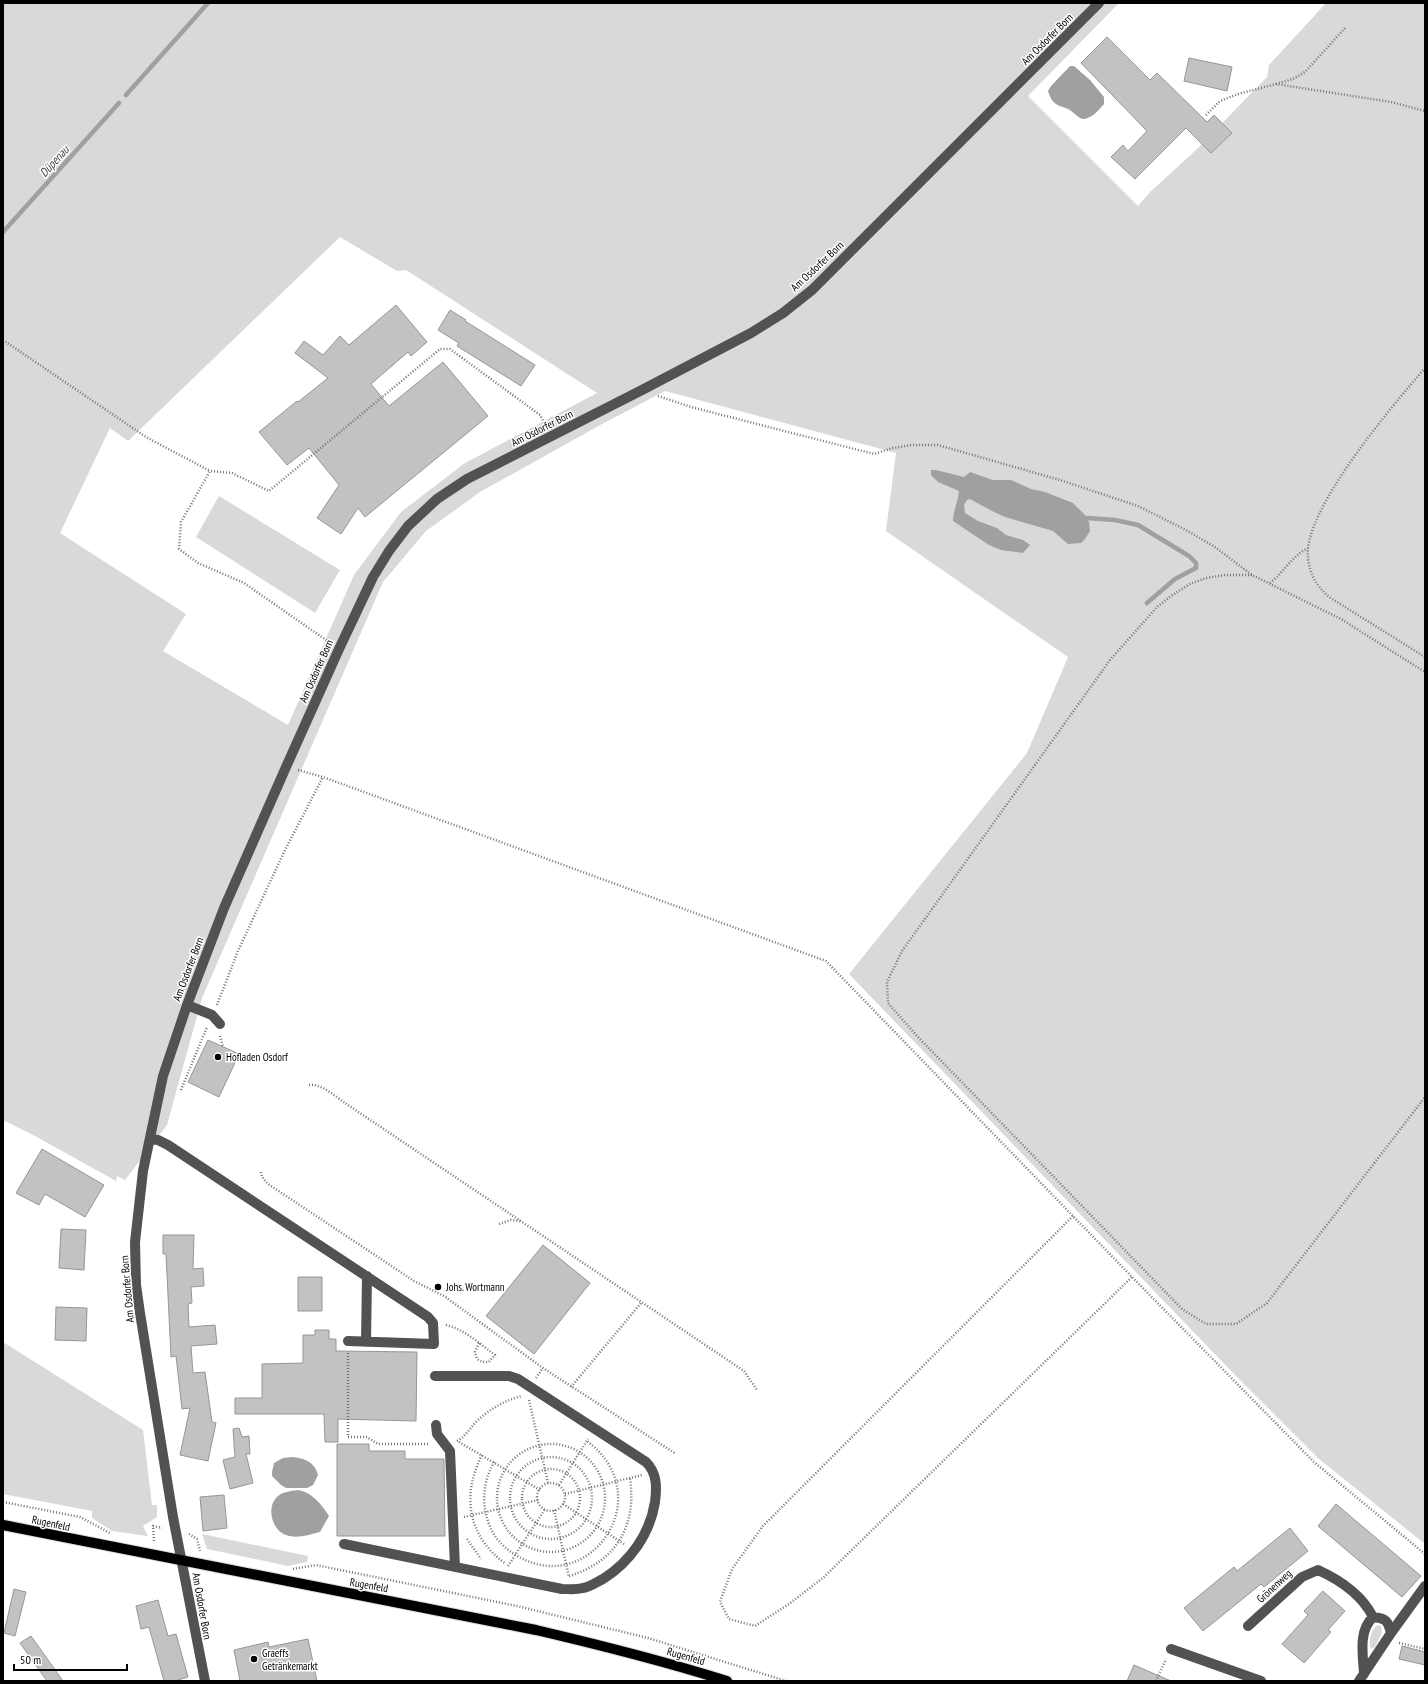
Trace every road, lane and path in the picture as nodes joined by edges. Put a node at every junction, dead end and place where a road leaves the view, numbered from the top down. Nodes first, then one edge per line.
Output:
1 (1099, 3) edge
2 (1345, 28) dead end
3 (1276, 84) junction
4 (1425, 112) edge
5 (1206, 115) dead end
6 (3, 340) edge
7 (1425, 368) edge
8 (642, 390) junction
9 (552, 437) junction
10 (210, 471) junction
11 (1309, 548) junction
12 (1252, 574) junction
13 (1270, 583) junction
14 (339, 649) junction
15 (1425, 657) edge
16 (1425, 672) edge
17 (286, 766) junction
18 (322, 777) junction
19 (187, 1005) junction
20 (212, 1015) junction
21 (220, 1024) dead end
22 (309, 1085) dead end
23 (181, 1090) dead end
24 (1425, 1097) edge
25 (150, 1139) junction
26 (261, 1172) dead end
27 (1073, 1216) junction
28 (521, 1221) junction
29 (499, 1224) dead end
30 (367, 1276) junction
31 (1132, 1278) junction
32 (641, 1303) junction
33 (433, 1323) junction
34 (348, 1341) joint
35 (366, 1342) junction
36 (479, 1343) junction
37 (435, 1376) dead end
38 (571, 1387) junction
39 (757, 1390) dead end
40 (436, 1425) dead end
41 (595, 1429) junction
42 (457, 1441) junction
43 (587, 1441) junction
44 (443, 1442) junction
45 (539, 1444) junction
46 (580, 1452) junction
47 (676, 1454) dead end
48 (482, 1455) junction
49 (542, 1457) junction
50 (494, 1462) junction
51 (573, 1462) junction
52 (505, 1469) junction
53 (545, 1469) junction
54 (654, 1472) junction
55 (566, 1474) junction
56 (516, 1475) junction
57 (630, 1478) junction
58 (527, 1482) junction
59 (617, 1482) junction
60 (548, 1483) junction
61 (559, 1485) junction
62 (604, 1485) junction
63 (591, 1488) junction
64 (540, 1490) junction
65 (578, 1491) junction
66 (565, 1494) junction
67 (538, 1500) junction
68 (3, 1502) edge
69 (522, 1504) junction
70 (563, 1504) junction
71 (510, 1506) junction
72 (545, 1509) junction
73 (498, 1510) junction
74 (554, 1510) junction
75 (485, 1512) junction
76 (575, 1512) junction
77 (472, 1516) junction
78 (586, 1520) junction
79 (463, 1521) dead end
80 (536, 1522) junction
81 (3, 1525) edge
82 (557, 1526) junction
83 (597, 1527) junction
84 (162, 1528) dead end
85 (185, 1532) dead end
86 (529, 1533) junction
87 (112, 1534) dead end
88 (465, 1534) dead end
89 (608, 1534) junction
90 (560, 1538) junction
91 (154, 1541) dead end
92 (619, 1541) junction
93 (344, 1544) dead end
94 (522, 1544) junction
95 (200, 1551) dead end
96 (563, 1551) junction
97 (634, 1551) junction
98 (1425, 1554) edge
99 (515, 1555) junction
100 (182, 1560) junction
101 (482, 1561) dead end
102 (566, 1564) junction
103 (509, 1566) junction
104 (455, 1567) junction
105 (290, 1569) dead end
106 (502, 1576) junction
107 (569, 1576) junction
108 (1425, 1586) edge
109 (572, 1589) junction
110 (1373, 1617) junction
111 (1248, 1626) dead end
112 (1389, 1636) junction
113 (1170, 1649) joint
114 (1425, 1649) edge
115 (1362, 1677) edge
116 (205, 1681) edge
117 (727, 1681) edge
118 (786, 1681) edge
119 (1156, 1681) edge
120 (1261, 1681) edge

1 - 8 street, Am Osdorfer Born
2 - 3 path
3 - 4 path
3 - 5 path
6 - 10 path
7 - 11 path
8 - 9 street, Am Osdorfer Born
8 - 12 path
9 - 10 path
9 - 14 street, Am Osdorfer Born
10 - 14 path
11 - 13 path
11 - 15 path
12 - 13 path
12 - 24 path
13 - 16 path
14 - 17 street, Am Osdorfer Born
17 - 18 path
17 - 19 street, Am Osdorfer Born
18 - 20 path
18 - 27 path
19 - 20 street
19 - 25 street, Am Osdorfer Born
20 - 21 street
20 - 23 path
22 - 28 path
25 - 30 street
25 - 100 street, Am Osdorfer Born
26 - 38 path
27 - 31 path
27 - 31 path
28 - 29 path
28 - 32 path
30 - 33 street
30 - 35 street
31 - 98 path
32 - 38 path
32 - 39 path
33 - 35 street
33 - 36 path
34 - 35 street
34 - 44 path
36 - 36 path
37 - 41 street
38 - 47 path
40 - 44 street
41 - 43 path
41 - 54 street
42 - 44 path
42 - 45 path
42 - 48 path
43 - 46 path
43 - 59 path
44 - 104 street
45 - 46 path
45 - 49 path
45 - 52 path
46 - 51 path
46 - 62 path
48 - 50 path
48 - 77 path
49 - 51 path
49 - 53 path
49 - 56 path
50 - 52 path
50 - 75 path
51 - 55 path
51 - 63 path
52 - 56 path
52 - 73 path
53 - 55 path
53 - 58 path
53 - 60 path
54 - 57 path
54 - 97 street
55 - 61 path
55 - 65 path
56 - 58 path
56 - 71 path
57 - 59 path
57 - 92 path
58 - 64 path
58 - 69 path
59 - 62 path
59 - 89 path
60 - 61 path
60 - 64 path
61 - 66 path
62 - 63 path
62 - 83 path
63 - 65 path
63 - 78 path
64 - 67 path
65 - 66 path
65 - 76 path
66 - 70 path
67 - 69 path
67 - 72 path
68 - 87 path
69 - 71 path
69 - 80 path
70 - 74 path
70 - 76 path
71 - 73 path
71 - 86 path
72 - 74 path
72 - 80 path
73 - 75 path
73 - 94 path
74 - 82 path
75 - 77 path
75 - 99 path
76 - 78 path
76 - 82 path
77 - 79 path
77 - 103 path
78 - 83 path
78 - 90 path
80 - 82 path
80 - 86 path
81 - 100 main road, Rugenfeld
82 - 90 path
83 - 89 path
83 - 96 path
84 - 91 path
85 - 95 path
86 - 90 path
86 - 94 path
88 - 101 path
89 - 92 path
89 - 102 path
90 - 96 path
92 - 97 path
92 - 107 path
93 - 104 street
94 - 96 path
94 - 99 path
96 - 102 path
97 - 109 street
99 - 102 path
99 - 103 path
100 - 116 street, Am Osdorfer Born
100 - 117 main road, Rugenfeld
102 - 107 path
103 - 106 path
104 - 106 street
105 - 118 path
106 - 109 street
107 - 109 path
108 - 112 street
110 - 111 street, Grönenweg
110 - 112 street, Grönenweg
110 - 115 street
112 - 114 path
112 - 115 street
113 - 119 path
113 - 120 street

